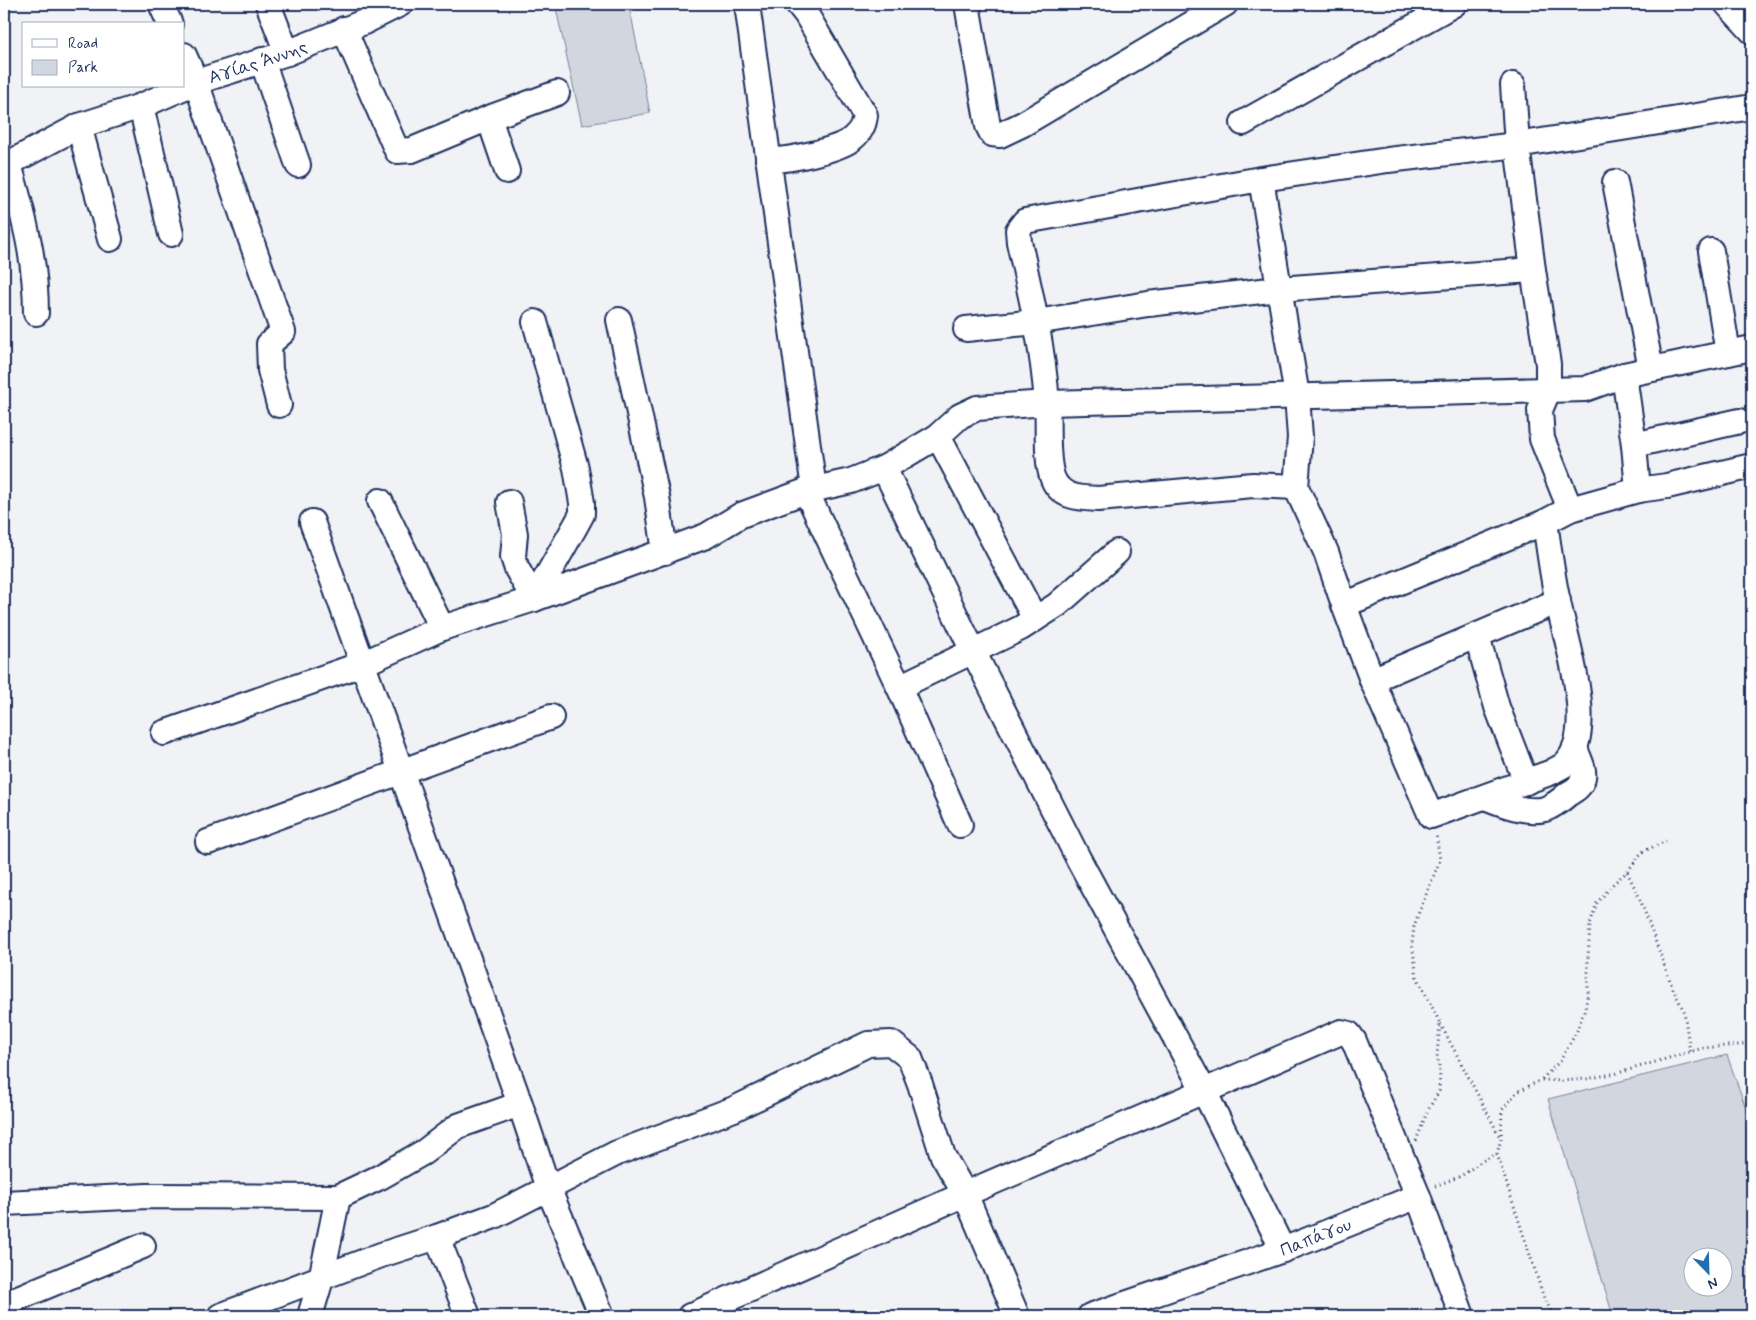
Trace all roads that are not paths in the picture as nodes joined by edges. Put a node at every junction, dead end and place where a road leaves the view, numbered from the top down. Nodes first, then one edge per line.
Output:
1 (161, 4) edge
2 (268, 4) edge
3 (400, 4) edge
4 (747, 4) edge
5 (798, 4) edge
6 (967, 4) edge
7 (1225, 4) edge
8 (1454, 4) edge
9 (1727, 4) edge
10 (355, 18) edge
11 (169, 22) edge
12 (1752, 31) edge
13 (287, 53) junction
14 (185, 57) edge
15 (262, 60) junction
16 (196, 82) junction
17 (1512, 85) dead end
18 (185, 87) edge
19 (182, 88) edge
20 (556, 93) dead end
21 (141, 106) junction
22 (1752, 107) edge
23 (489, 118) junction
24 (1243, 123) dead end
25 (79, 126) junction
26 (1517, 145) junction
27 (768, 160) junction
28 (6, 165) edge
29 (298, 165) dead end
30 (507, 171) dead end
31 (1261, 179) junction
32 (1615, 182) dead end
33 (171, 234) dead end
34 (110, 239) dead end
35 (1711, 251) dead end
36 (1533, 270) junction
37 (1279, 289) junction
38 (36, 313) dead end
39 (620, 320) dead end
40 (536, 322) dead end
41 (1036, 322) junction
42 (966, 329) dead end
43 (1752, 348) edge
44 (1728, 353) junction
45 (1651, 369) junction
46 (1624, 375) junction
47 (1548, 391) junction
48 (1297, 396) junction
49 (1047, 403) junction
50 (279, 404) dead end
51 (1740, 421) dead end
52 (938, 436) junction
53 (1634, 446) junction
54 (1752, 466) edge
55 (884, 468) junction
56 (1296, 487) junction
57 (810, 490) junction
58 (1638, 490) junction
59 (380, 501) dead end
60 (508, 502) dead end
61 (1570, 510) junction
62 (312, 522) dead end
63 (1545, 522) junction
64 (665, 552) junction
65 (1117, 552) dead end
66 (534, 599) junction
67 (1558, 601) junction
68 (1344, 605) junction
69 (1035, 619) junction
70 (442, 628) junction
71 (1477, 636) junction
72 (972, 651) junction
73 (362, 664) junction
74 (1372, 680) junction
75 (900, 687) junction
76 (551, 717) dead end
77 (164, 733) dead end
78 (1575, 747) junction
79 (400, 770) junction
80 (1526, 782) junction
81 (1485, 797) junction
82 (960, 825) dead end
83 (208, 842) dead end
84 (1204, 1091) junction
85 (520, 1104) junction
86 (1424, 1187) junction
87 (548, 1188) junction
88 (965, 1194) junction
89 (338, 1197) junction
90 (4, 1203) edge
91 (437, 1237) junction
92 (143, 1246) dead end
93 (1283, 1250) junction
94 (321, 1279) junction
95 (8, 1308) edge
96 (220, 1316) edge
97 (310, 1316) edge
98 (468, 1316) edge
99 (602, 1316) edge
100 (690, 1316) edge
101 (1017, 1316) edge
102 (1090, 1316) edge
103 (1462, 1316) edge

1 - 11 street
2 - 13 street
3 - 10 street, Αγίας Άννης
4 - 27 street
5 - 27 street
6 - 7 street
8 - 24 street
9 - 12 street
10 - 13 street, Αγίας Άννης
10 - 23 street
13 - 15 street, Αγίας Άννης
14 - 16 street
15 - 16 street, Αγίας Άννης
15 - 29 street
16 - 18 street, Αγίας Άννης
16 - 50 street
17 - 26 street
19 - 21 street, Αγίας Άννης
20 - 23 street
21 - 25 street, Αγίας Άννης
21 - 33 street
22 - 26 street
23 - 30 street
25 - 28 street, Αγίας Άννης
25 - 34 street
26 - 31 street
26 - 36 street
27 - 57 street
28 - 38 street
31 - 37 street
31 - 41 street
32 - 45 street
35 - 44 street
36 - 37 street
36 - 47 street
37 - 41 street
37 - 48 street
39 - 64 street
40 - 66 street
41 - 42 street
41 - 49 street
43 - 44 street
44 - 45 street
45 - 46 street
46 - 47 street
46 - 53 street
47 - 48 street
47 - 61 street
48 - 49 street
48 - 56 street
49 - 52 street
49 - 56 street
51 - 53 street
52 - 55 street
52 - 69 street
53 - 58 street
54 - 58 street
55 - 57 street
55 - 72 street
56 - 68 street
57 - 64 street
57 - 75 street
58 - 61 street
59 - 70 street
60 - 66 street
61 - 63 street
62 - 73 street
63 - 67 street
63 - 68 street
64 - 66 street
65 - 69 street
66 - 70 street
67 - 71 street
67 - 78 street
68 - 74 street
69 - 72 street
70 - 73 street
71 - 74 street
71 - 80 street
72 - 75 street
72 - 84 street
73 - 77 street
73 - 79 street
74 - 81 street
75 - 82 street
76 - 79 street
78 - 80 street
78 - 81 street
79 - 83 street
79 - 85 street
80 - 81 street
84 - 86 street
84 - 88 street
84 - 93 street
85 - 87 street
85 - 89 street
86 - 93 street, Παπάγου
86 - 103 street
87 - 88 street
87 - 91 street
87 - 99 street
88 - 100 street
88 - 101 street
89 - 90 street
89 - 94 street
91 - 94 street
91 - 98 street
92 - 95 street
93 - 102 street, Παπάγου
94 - 96 street
94 - 97 street

